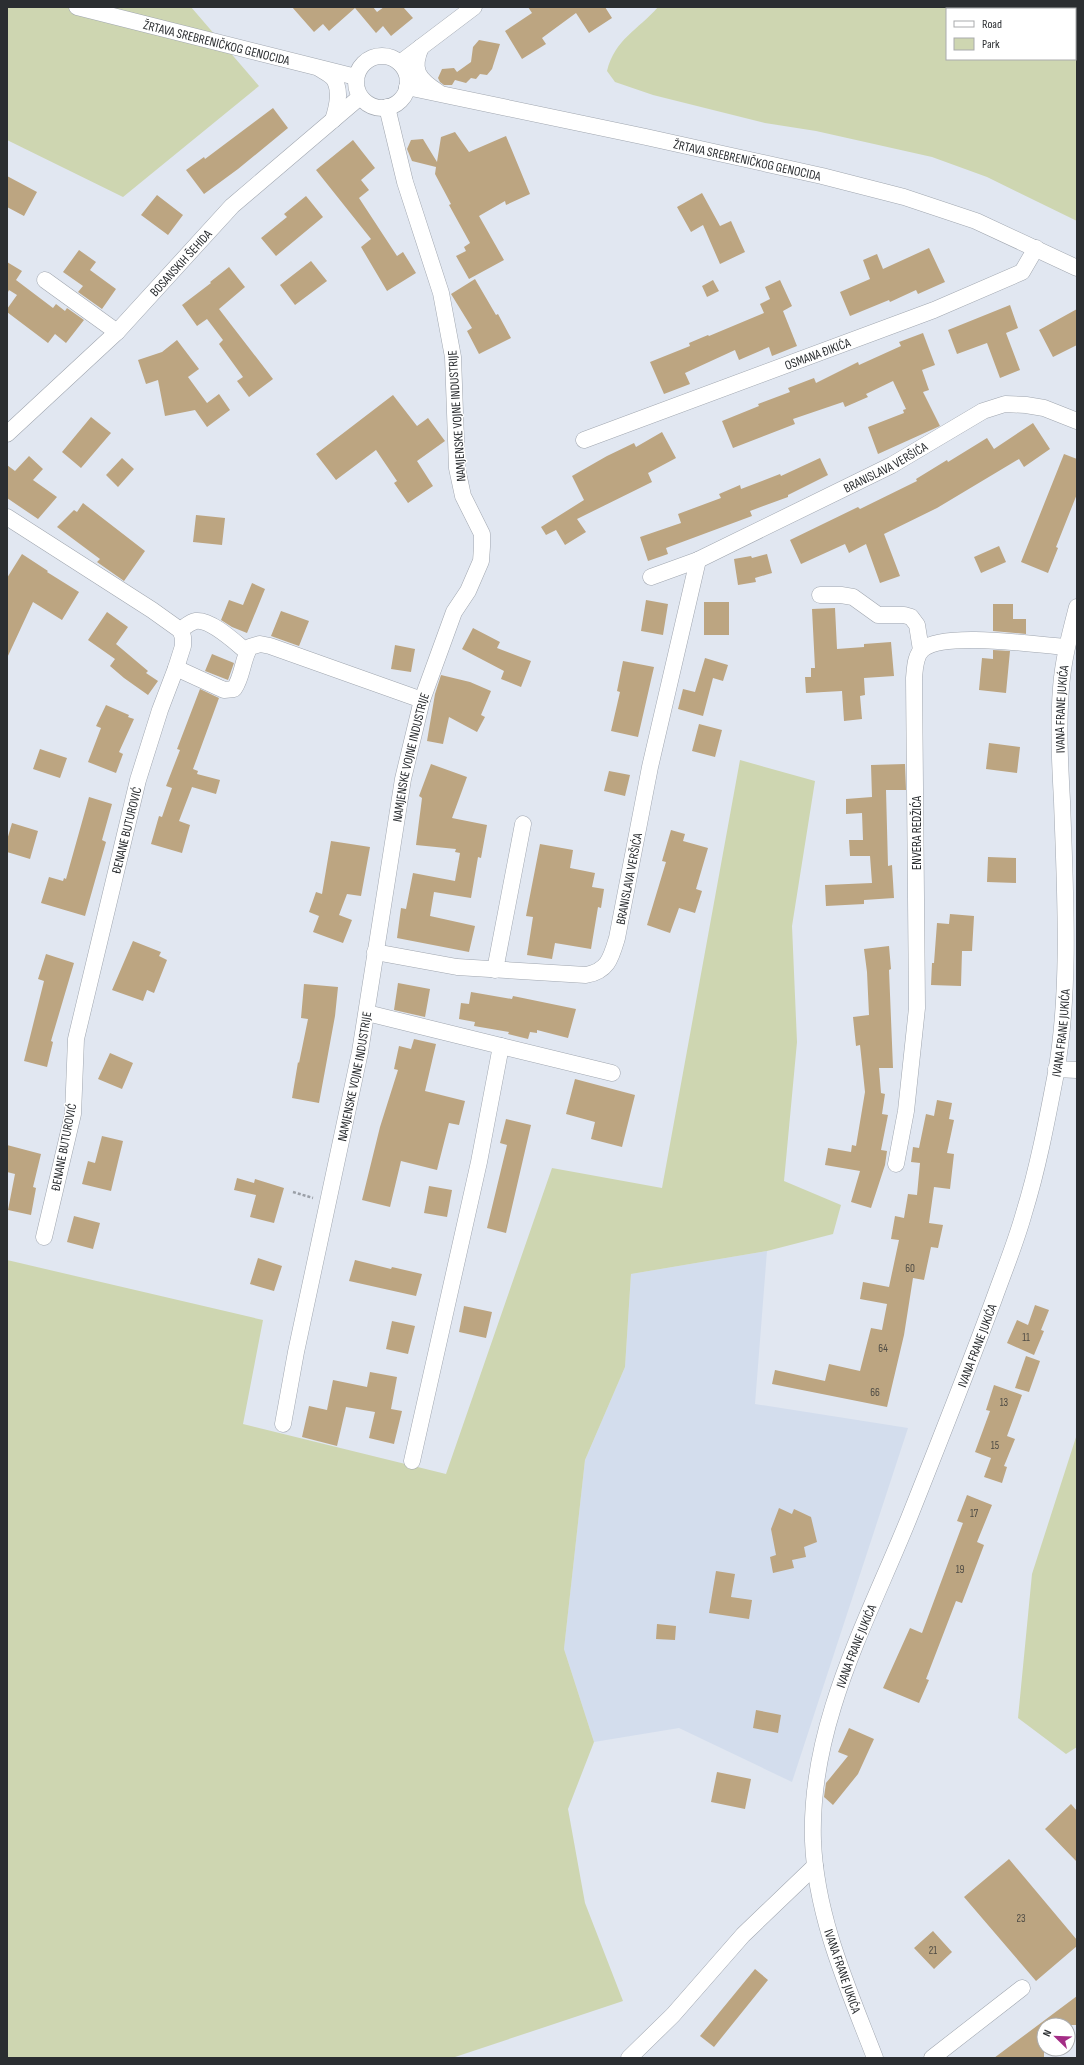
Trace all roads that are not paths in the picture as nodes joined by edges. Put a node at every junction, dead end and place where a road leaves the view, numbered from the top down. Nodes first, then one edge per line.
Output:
1 (76, 7) edge
2 (474, 7) edge
3 (421, 47) junction
4 (400, 63) junction
5 (319, 68) junction
6 (356, 77) junction
7 (407, 87) junction
8 (440, 94) junction
9 (360, 97) junction
10 (387, 107) junction
11 (334, 120) junction
12 (1036, 248) junction
13 (1077, 268) edge
14 (45, 280) dead end
15 (117, 332) junction
16 (1077, 421) edge
17 (7, 434) edge
18 (584, 440) dead end
19 (7, 517) edge
20 (698, 560) junction
21 (651, 577) dead end
22 (820, 595) dead end
23 (1077, 607) edge
24 (180, 630) junction
25 (1066, 647) junction
26 (922, 650) junction
27 (247, 652) junction
28 (176, 668) junction
29 (422, 700) junction
30 (522, 824) dead end
31 (1070, 849) edge
32 (375, 952) junction
33 (495, 970) junction
34 (367, 1013) junction
35 (501, 1046) junction
36 (1056, 1069) junction
37 (1077, 1070) edge
38 (612, 1074) dead end
39 (896, 1164) dead end
40 (44, 1237) dead end
41 (283, 1424) dead end
42 (412, 1462) dead end
43 (815, 1866) junction
44 (1022, 1988) dead end
45 (629, 2058) edge
46 (875, 2058) edge
47 (932, 2058) edge

1 - 5 street, ŽRTAVA SREBRENIČKOG GENOCIDA
2 - 3 street
3 - 4 street
3 - 8 street
4 - 6 street
4 - 7 street
5 - 6 street, ŽRTAVA SREBRENIČKOG GENOCIDA
5 - 11 street
6 - 9 street
7 - 8 street, ŽRTAVA SREBRENIČKOG GENOCIDA
7 - 10 street
8 - 12 street, ŽRTAVA SREBRENIČKOG GENOCIDA
9 - 10 street
9 - 11 street, BOSANSKIH ŠEHIDA
10 - 29 street, NAMJENSKE VOJNE INDUSTRIJE
11 - 15 street, BOSANSKIH ŠEHIDA
12 - 13 street, ŽRTAVA SREBRENIČKOG GENOCIDA
12 - 18 street, OSMANA ĐIKIĆA
14 - 15 street
15 - 17 street, BOSANSKIH ŠEHIDA
16 - 20 street, BRANISLAVA VERŠIĆA
19 - 24 street
20 - 21 street, BRANISLAVA VERŠIĆA
20 - 33 street, BRANISLAVA VERŠIĆA
22 - 26 street
23 - 25 street, IVANA FRANE JUKIĆA
24 - 27 street
24 - 28 street, ĐENANE BUTUROVIĆ
25 - 26 street
25 - 31 street, IVANA FRANE JUKIĆA
26 - 39 street, ENVERA REDŽIĆA
27 - 28 street
27 - 29 street
28 - 40 street, ĐENANE BUTUROVIĆ
29 - 32 street, NAMJENSKE VOJNE INDUSTRIJE
30 - 33 street
31 - 36 street, IVANA FRANE JUKIĆA
32 - 33 street, BRANISLAVA VERŠIĆA
32 - 34 street, NAMJENSKE VOJNE INDUSTRIJE
34 - 35 street
34 - 41 street, NAMJENSKE VOJNE INDUSTRIJE
35 - 38 street
35 - 42 street
36 - 37 street
36 - 43 street, IVANA FRANE JUKIĆA
43 - 45 street
43 - 46 street, IVANA FRANE JUKIĆA
44 - 47 street

